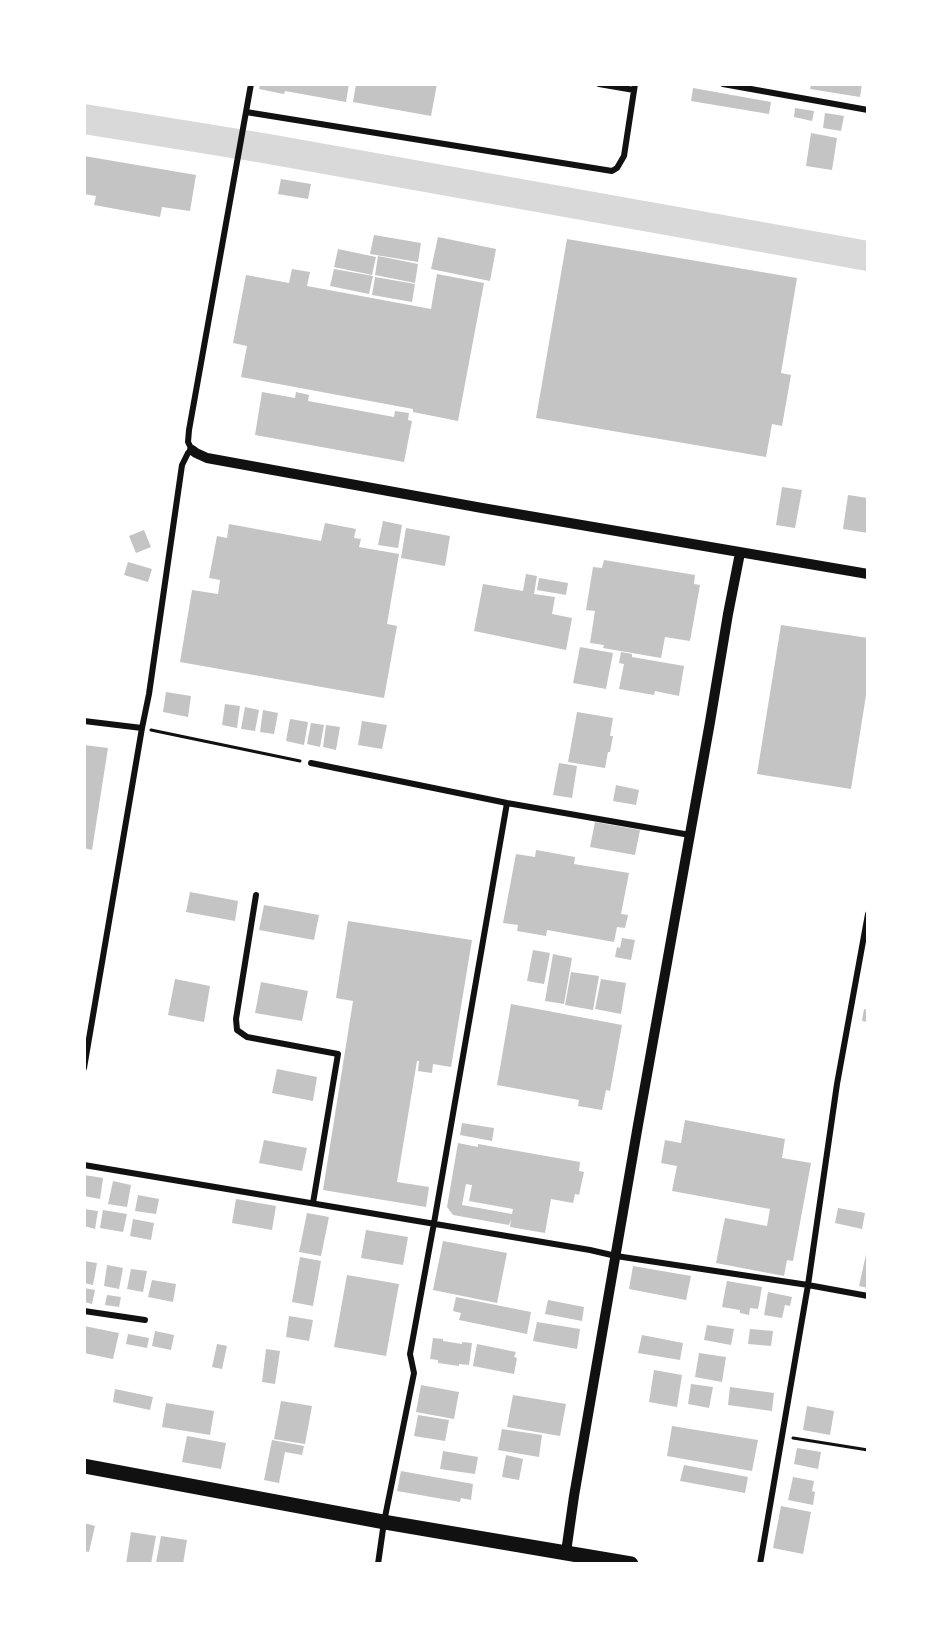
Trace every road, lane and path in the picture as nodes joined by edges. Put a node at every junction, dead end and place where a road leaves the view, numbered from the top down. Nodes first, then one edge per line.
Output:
1 (251, 84) edge
2 (599, 84) edge
3 (723, 84) edge
4 (635, 87) edge
5 (868, 110) edge
6 (246, 112) junction
7 (192, 450) junction
8 (740, 553) junction
9 (868, 574) edge
10 (84, 721) edge
11 (142, 728) junction
12 (311, 763) joint
13 (507, 803) junction
14 (690, 835) junction
15 (256, 895) dead end
16 (868, 914) edge
17 (84, 1016) edge
18 (93, 1017) junction
19 (84, 1068) edge
20 (84, 1165) edge
21 (313, 1203) junction
22 (434, 1223) junction
23 (616, 1256) junction
24 (808, 1285) junction
25 (868, 1296) edge
26 (84, 1311) edge
27 (145, 1320) dead end
28 (782, 1436) junction
29 (868, 1450) edge
30 (84, 1466) edge
31 (384, 1522) junction
32 (566, 1552) junction
33 (621, 1563) edge
34 (378, 1564) edge
35 (760, 1564) edge

1 - 6 street
2 - 4 street
3 - 5 street
4 - 6 street
6 - 7 street
7 - 8 street
7 - 11 street
8 - 9 street
8 - 14 street
10 - 11 street
11 - 12 path
11 - 18 street
12 - 13 street
13 - 14 street
13 - 22 street
14 - 23 street
15 - 21 street
16 - 24 street
17 - 18 street
18 - 19 street
20 - 21 street
21 - 22 street
22 - 23 street
22 - 31 street
23 - 24 street
23 - 32 street
24 - 25 street
24 - 28 street
26 - 27 street
28 - 29 path
28 - 35 street
30 - 31 main road
31 - 32 main road
31 - 34 street
32 - 33 main road

